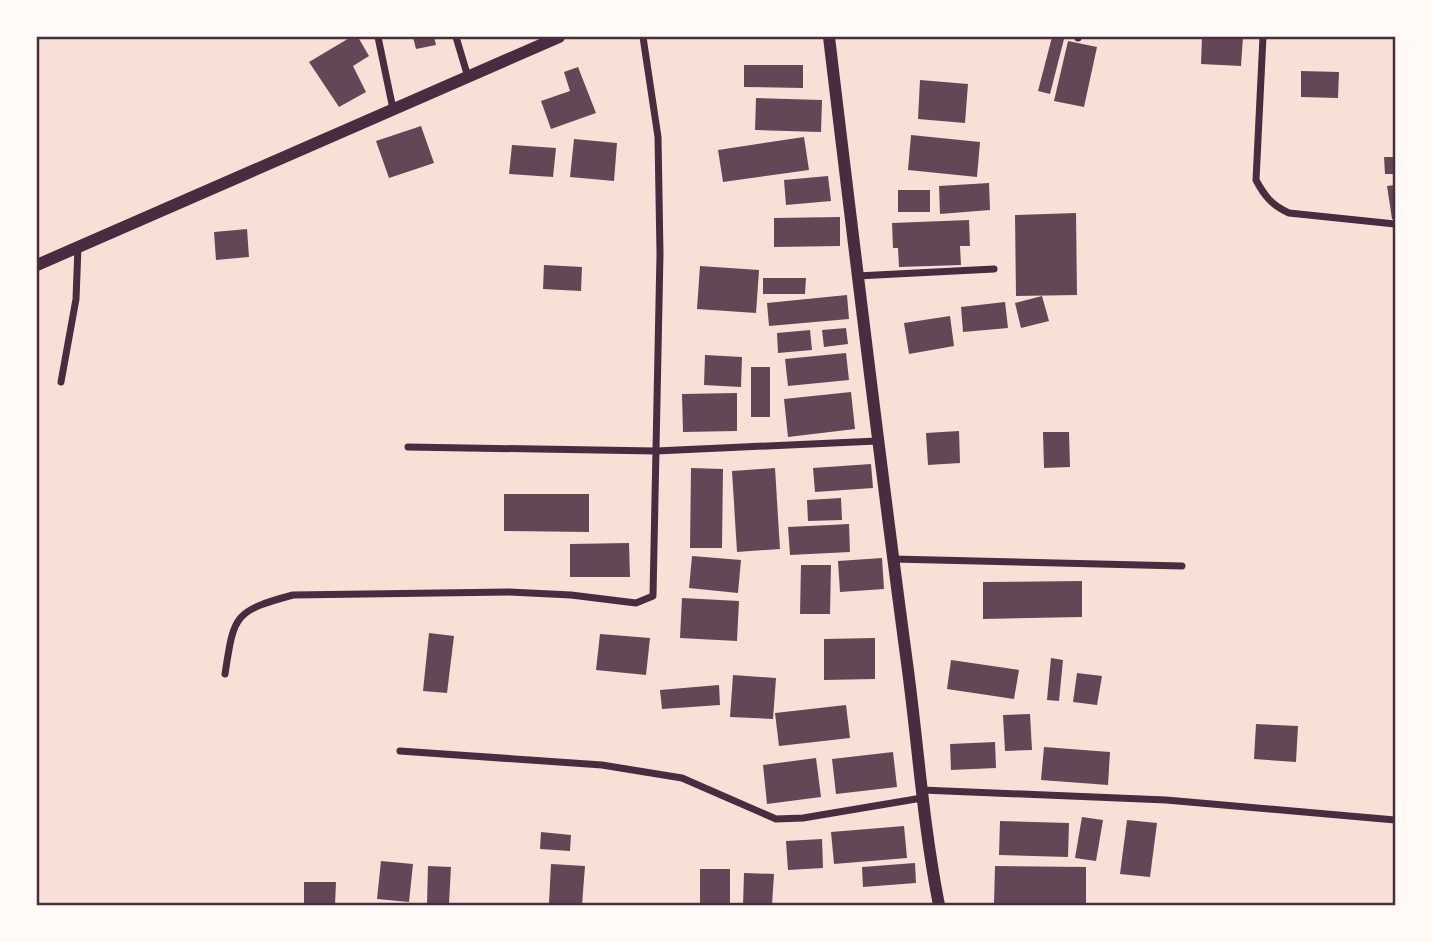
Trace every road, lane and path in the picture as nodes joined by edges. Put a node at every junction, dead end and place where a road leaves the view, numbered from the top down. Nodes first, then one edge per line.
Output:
1 (378, 37) edge
2 (456, 37) edge
3 (559, 37) edge
4 (643, 37) edge
5 (829, 37) edge
6 (1263, 37) edge
7 (468, 76) junction
8 (393, 109) junction
9 (1395, 224) edge
10 (78, 247) junction
11 (37, 265) edge
12 (994, 269) dead end
13 (857, 276) junction
14 (61, 382) dead end
15 (877, 441) junction
16 (408, 447) dead end
17 (656, 451) junction
18 (893, 559) junction
19 (1182, 566) dead end
20 (225, 674) dead end
21 (400, 751) dead end
22 (922, 794) junction
23 (1395, 820) edge
24 (939, 905) edge

1 - 8 street
2 - 7 street
3 - 7 street
4 - 17 street
5 - 13 street
6 - 9 street
7 - 8 street
8 - 10 street
10 - 11 street
10 - 14 street
12 - 13 street
13 - 15 street
15 - 17 street
15 - 18 street
16 - 17 street
17 - 20 street
18 - 19 street
18 - 22 street
21 - 22 street
22 - 23 street
22 - 24 street

